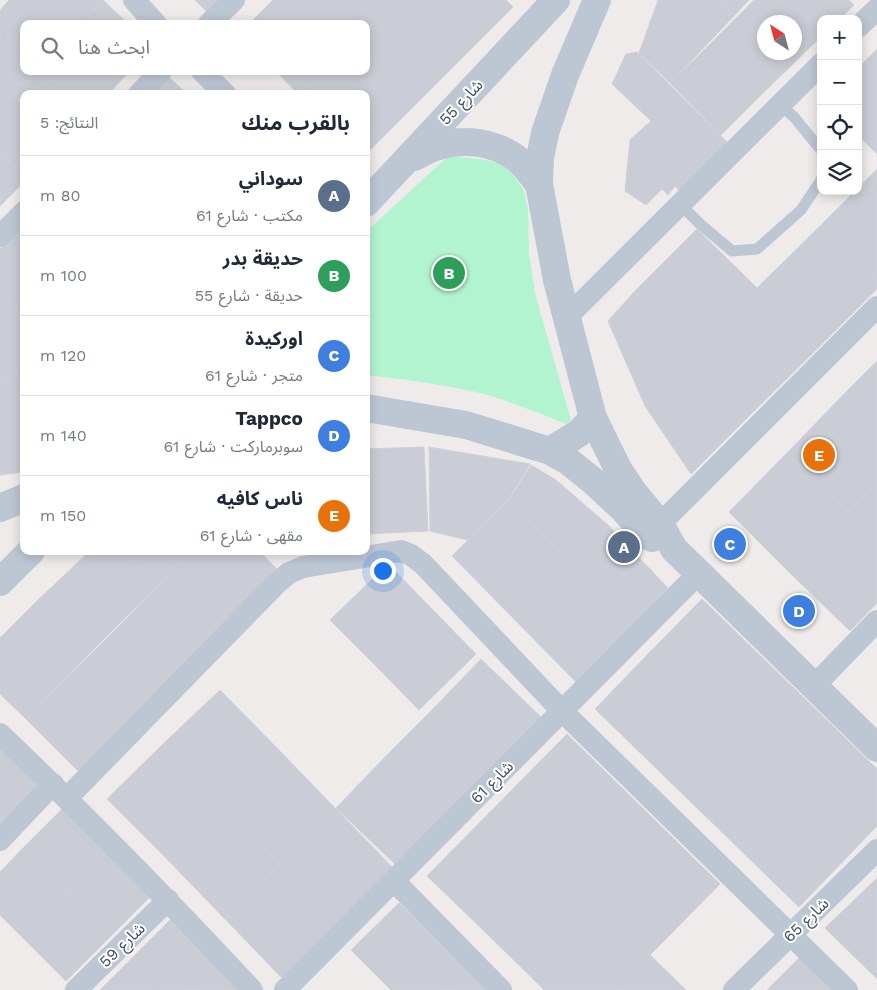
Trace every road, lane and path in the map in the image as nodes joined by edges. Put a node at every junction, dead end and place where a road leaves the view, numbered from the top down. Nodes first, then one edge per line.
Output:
1 (134, 0) edge
2 (234, 0) edge
3 (556, 0) edge
4 (596, 0) edge
5 (877, 9) edge
6 (152, 20) edge
7 (213, 20) edge
8 (862, 23) edge
9 (817, 68) edge
10 (157, 75) edge
11 (206, 75) edge
12 (143, 90) edge
13 (221, 90) edge
14 (780, 105) junction
15 (817, 145) edge
16 (388, 174) edge
17 (539, 184) junction
18 (817, 186) edge
19 (370, 198) edge
20 (680, 204) junction
21 (20, 216) edge
22 (0, 236) edge
23 (877, 306) edge
24 (566, 318) junction
25 (370, 409) edge
26 (592, 418) junction
27 (550, 451) junction
28 (20, 500) edge
29 (0, 508) edge
30 (654, 530) junction
31 (20, 542) edge
32 (23, 555) edge
33 (2, 565) edge
34 (698, 574) junction
35 (877, 621) edge
36 (814, 686) junction
37 (562, 711) junction
38 (0, 734) edge
39 (877, 748) edge
40 (60, 791) junction
41 (0, 840) edge
42 (877, 850) edge
43 (394, 881) junction
44 (168, 900) junction
45 (790, 935) junction
46 (76, 990) edge
47 (252, 990) edge
48 (285, 990) edge
49 (500, 990) edge
50 (734, 990) edge
51 (847, 990) edge

1 - 6 street
2 - 7 street
3 - 16 street, شارع 55
4 - 17 street
5 - 8 street
9 - 14 street
10 - 12 street
11 - 13 street
14 - 15 lane
14 - 20 street
16 - 17 street
16 - 19 street, شارع 55
17 - 24 street
18 - 20 lane
20 - 24 street
21 - 22 street
23 - 30 street
24 - 26 street
25 - 27 street
26 - 27 street
26 - 30 street
27 - 30 street
28 - 29 street
30 - 34 street
31 - 33 street
32 - 33 street
34 - 36 street
34 - 37 street, شارع 61
35 - 36 street
36 - 39 street
37 - 40 street
37 - 43 street, شارع 61
37 - 45 street
38 - 40 street
40 - 41 street
40 - 44 street
42 - 45 street, شارع 65
43 - 48 street, شارع 61
43 - 49 street
44 - 46 street, شارع 59
44 - 47 street
45 - 50 street, شارع 65
45 - 51 street

